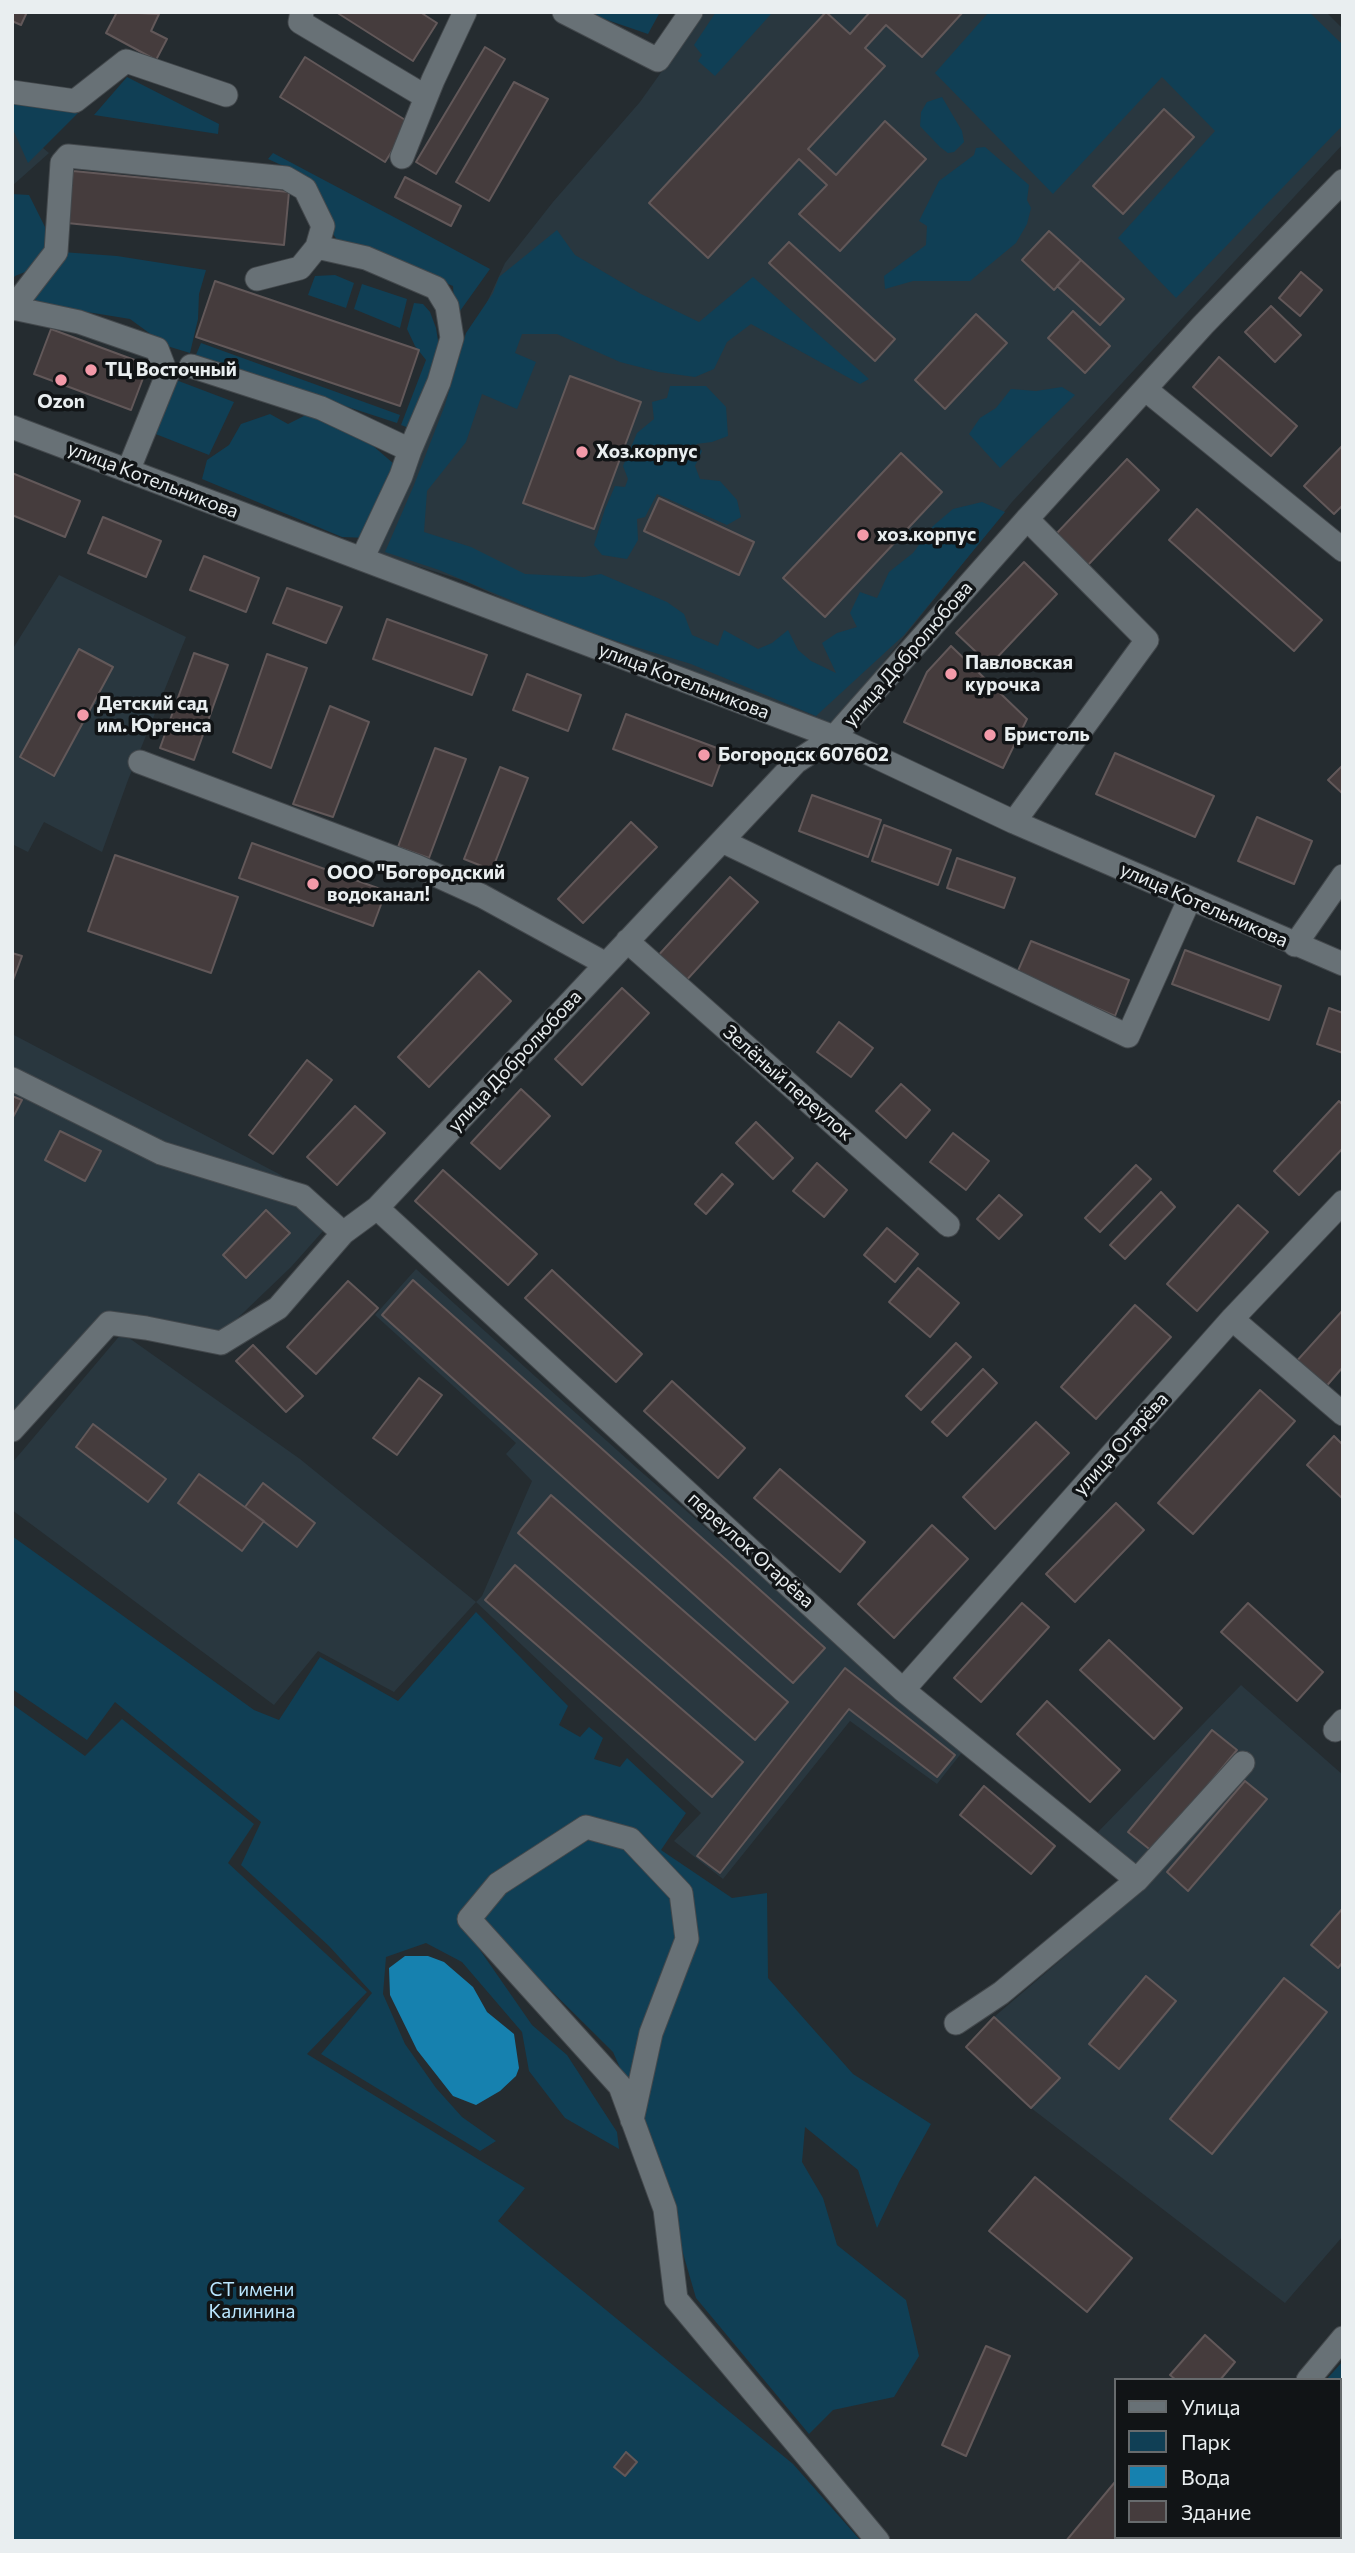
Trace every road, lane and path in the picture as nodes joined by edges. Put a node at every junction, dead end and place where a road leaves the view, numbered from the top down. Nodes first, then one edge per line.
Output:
1 (302, 12) edge
2 (465, 12) edge
3 (564, 12) edge
4 (691, 12) edge
5 (12, 92) edge
6 (226, 95) dead end
7 (426, 97) junction
8 (402, 157) dead end
9 (1343, 181) edge
10 (317, 247) junction
11 (257, 279) dead end
12 (13, 309) edge
13 (191, 366) dead end
14 (1145, 389) junction
15 (12, 427) edge
16 (410, 450) junction
17 (128, 471) junction
18 (1027, 519) junction
19 (1343, 550) edge
20 (362, 559) junction
21 (834, 737) junction
22 (141, 762) dead end
23 (1014, 822) junction
24 (722, 841) junction
25 (1343, 876) edge
26 (1190, 898) junction
27 (627, 941) junction
28 (1295, 945) junction
29 (606, 964) junction
30 (1343, 964) edge
31 (12, 1079) edge
32 (1343, 1202) edge
33 (377, 1208) junction
34 (948, 1225) dead end
35 (343, 1233) junction
36 (1232, 1319) junction
37 (1343, 1414) edge
38 (12, 1430) edge
39 (903, 1690) junction
40 (1243, 1763) dead end
41 (1137, 1880) junction
42 (956, 2023) dead end
43 (632, 2120) junction
44 (1343, 2338) edge
45 (1310, 2378) edge
46 (878, 2541) edge

1 - 7 street
2 - 7 street
3 - 4 street
5 - 6 street
7 - 8 street
9 - 14 street, улица Добролюбова
10 - 11 street
10 - 12 street
10 - 16 street
12 - 17 street
13 - 16 street
14 - 18 street, улица Добролюбова
14 - 19 street
15 - 17 street, улица Котельникова
16 - 20 street
17 - 20 street, улица Котельникова
18 - 21 street, улица Добролюбова
18 - 23 street
20 - 21 street, улица Котельникова
21 - 23 street, улица Котельникова
21 - 24 street, улица Добролюбова
22 - 29 street
23 - 26 street, улица Котельникова
24 - 26 street
24 - 27 street, улица Добролюбова
25 - 28 street
26 - 28 street, улица Котельникова
27 - 29 street, улица Добролюбова
27 - 34 street, Зелёный переулок
28 - 30 street, улица Котельникова
29 - 33 street, улица Добролюбова
31 - 35 street
32 - 36 street, улица Огарёва
33 - 35 street, улица Добролюбова
33 - 39 street, переулок Огарёва
35 - 38 street, улица Добролюбова
36 - 37 street
36 - 39 street, улица Огарёва
39 - 41 street, переулок Огарёва
40 - 41 street
41 - 42 street
43 - 43 street
43 - 46 street
44 - 45 street

